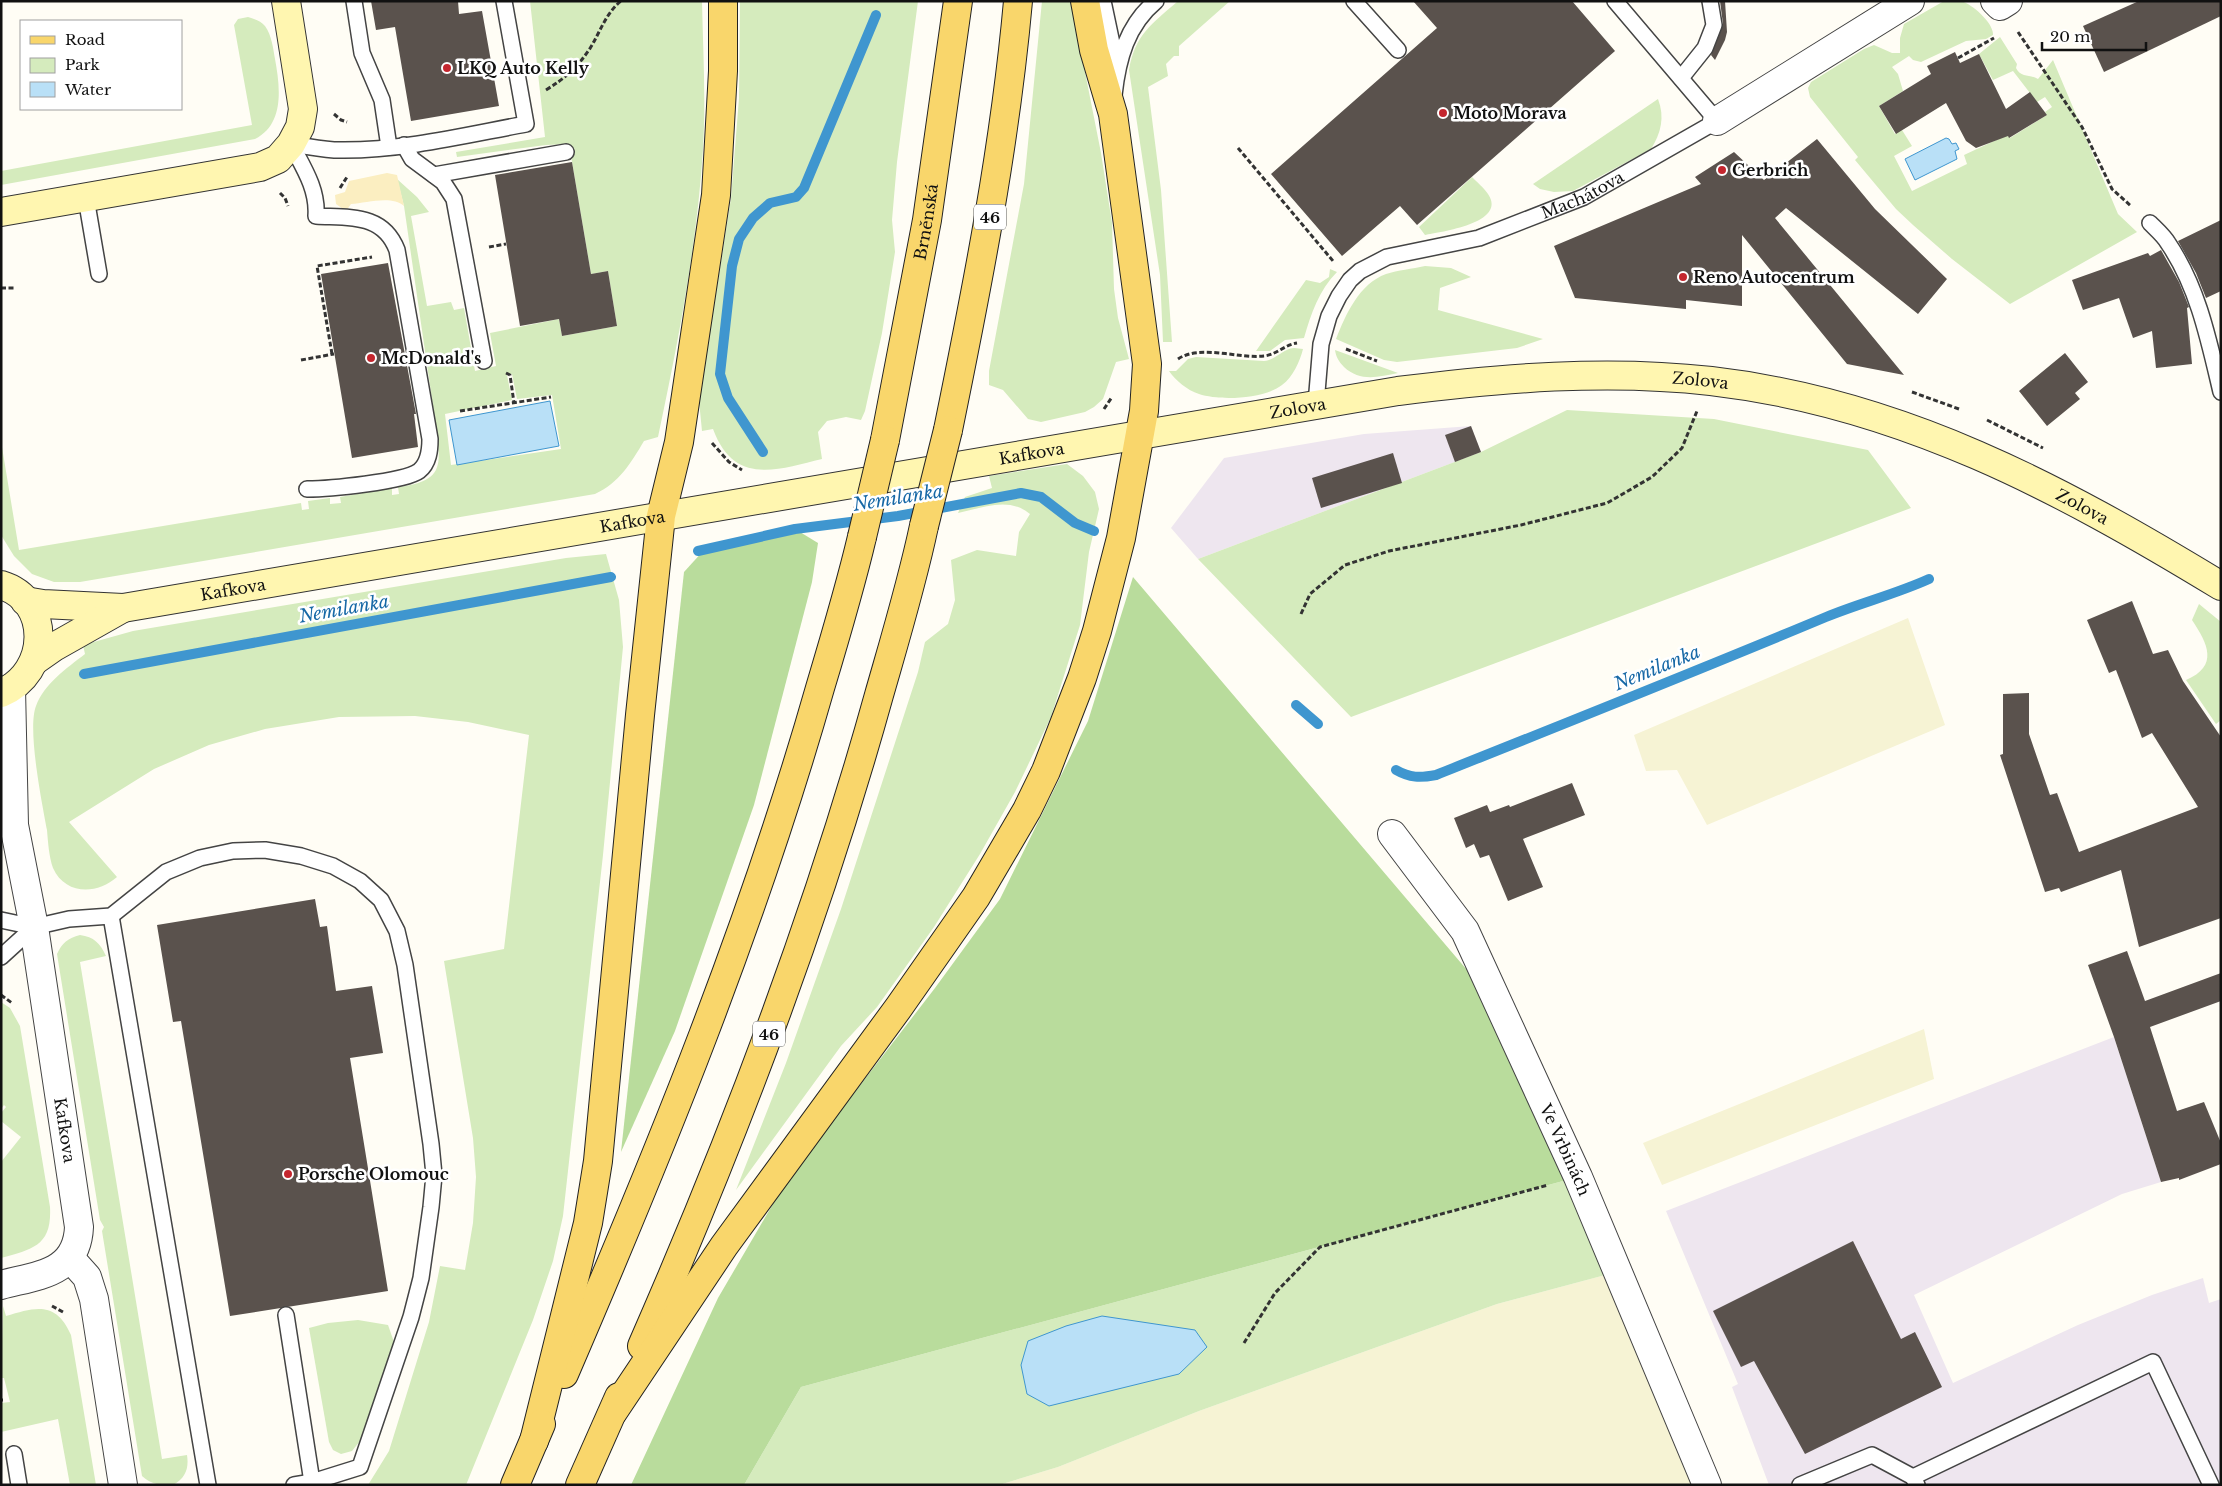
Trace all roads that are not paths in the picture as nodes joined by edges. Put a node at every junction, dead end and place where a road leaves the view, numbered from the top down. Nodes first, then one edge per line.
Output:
1 (286, 1) edge
2 (354, 1) edge
3 (504, 1) edge
4 (723, 1) edge
5 (958, 1) edge
6 (1018, 1) edge
7 (1085, 1) edge
8 (1103, 1) edge
9 (1156, 1) edge
10 (1354, 1) edge
11 (1616, 1) edge
12 (1710, 1) edge
13 (1910, 1) edge
14 (1398, 50) dead end
15 (1117, 68) junction
16 (1681, 78) junction
17 (1113, 114) junction
18 (1717, 120) junction
19 (290, 144) junction
20 (404, 145) junction
21 (389, 147) junction
22 (566, 152) dead end
23 (434, 175) junction
24 (86, 198) junction
25 (1, 212) edge
26 (2150, 223) road end
27 (99, 274) dead end
28 (2215, 336) edge
29 (484, 361) dead end
30 (2221, 392) edge
31 (1316, 404) junction
32 (1140, 433) junction
33 (307, 489) dead end
34 (661, 516) junction
35 (2221, 586) edge
36 (8, 587) edge
37 (123, 608) junction
38 (34, 660) junction
39 (6, 690) edge
40 (1, 796) edge
41 (14, 825) junction
42 (1392, 834) dead end
43 (111, 916) junction
44 (1, 920) edge
45 (34, 927) junction
46 (1, 957) edge
47 (70, 1258) junction
48 (1, 1285) edge
49 (286, 1314) dead end
50 (613, 1412) junction
51 (534, 1440) junction
52 (14, 1454) dead end
53 (1915, 1481) edge
54 (312, 1482) junction
55 (19, 1485) edge
56 (122, 1485) edge
57 (208, 1485) edge
58 (294, 1485) edge
59 (514, 1485) edge
60 (580, 1485) edge
61 (1707, 1485) edge
62 (1800, 1485) edge
63 (2211, 1485) edge

1 - 19 street
2 - 21 lane
3 - 20 lane
4 - 34 main road
5 - 51 main road, Brněnská, bridge
6 - 50 main road, 46, bridge
7 - 17 main road
8 - 15 lane
9 - 15 lane
10 - 14 lane
11 - 16 lane
12 - 16 lane
13 - 18 street, Machátova
15 - 17 lane
16 - 18 lane
17 - 32 main road
18 - 31 lane, Machátova
19 - 21 lane
19 - 24 street
19 - 33 lane
20 - 21 lane
20 - 23 lane
22 - 23 lane
23 - 29 lane
24 - 25 street
24 - 27 lane
26 - 28 lane
28 - 30 lane
31 - 32 street, Zolova
31 - 35 street, Zolova
32 - 34 street, Kafkova
32 - 50 main road
34 - 37 street, Kafkova
34 - 51 main road
36 - 37 street, Kafkova
36 - 38 street, Kafkova
37 - 38 street, Kafkova
38 - 39 street, Kafkova
39 - 41 street
40 - 41 street
41 - 45 street, Kafkova
42 - 61 street, Ve Vrbinách
43 - 45 lane
43 - 54 lane
43 - 57 lane
44 - 45 lane
45 - 46 lane
45 - 47 street, Kafkova
47 - 48 street
47 - 56 street
49 - 54 lane
50 - 60 main road, 46
51 - 59 main road
52 - 55 lane
53 - 62 lane
53 - 63 lane
54 - 58 lane

